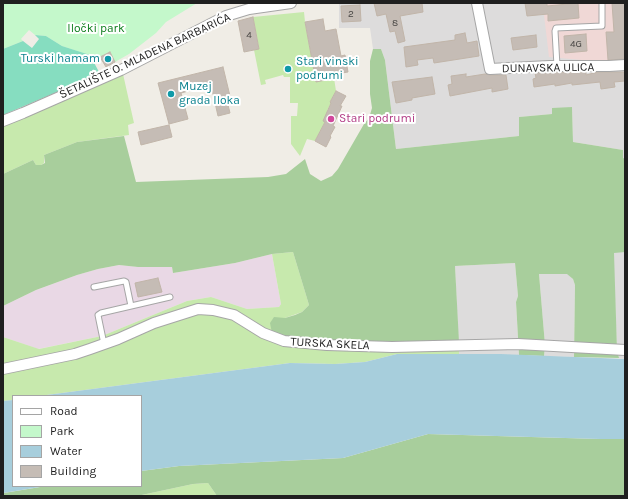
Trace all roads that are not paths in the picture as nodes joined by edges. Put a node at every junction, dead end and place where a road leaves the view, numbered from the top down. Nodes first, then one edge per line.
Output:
1 (291, 3) edge
2 (477, 3) edge
3 (602, 3) edge
4 (625, 65) edge
5 (557, 66) junction
6 (3, 121) edge
7 (94, 287) dead end
8 (170, 297) dead end
9 (131, 306) junction
10 (104, 344) junction
11 (625, 350) edge
12 (3, 369) edge

1 - 6 street, ŠETALIŠTE O. MLADENA BARBARIĆA
2 - 5 street, DUNAVSKA ULICA
3 - 5 lane
4 - 5 street, DUNAVSKA ULICA
7 - 9 lane
8 - 9 lane
9 - 10 lane
10 - 11 street, TURSKA SKELA
10 - 12 street, TURSKA SKELA

